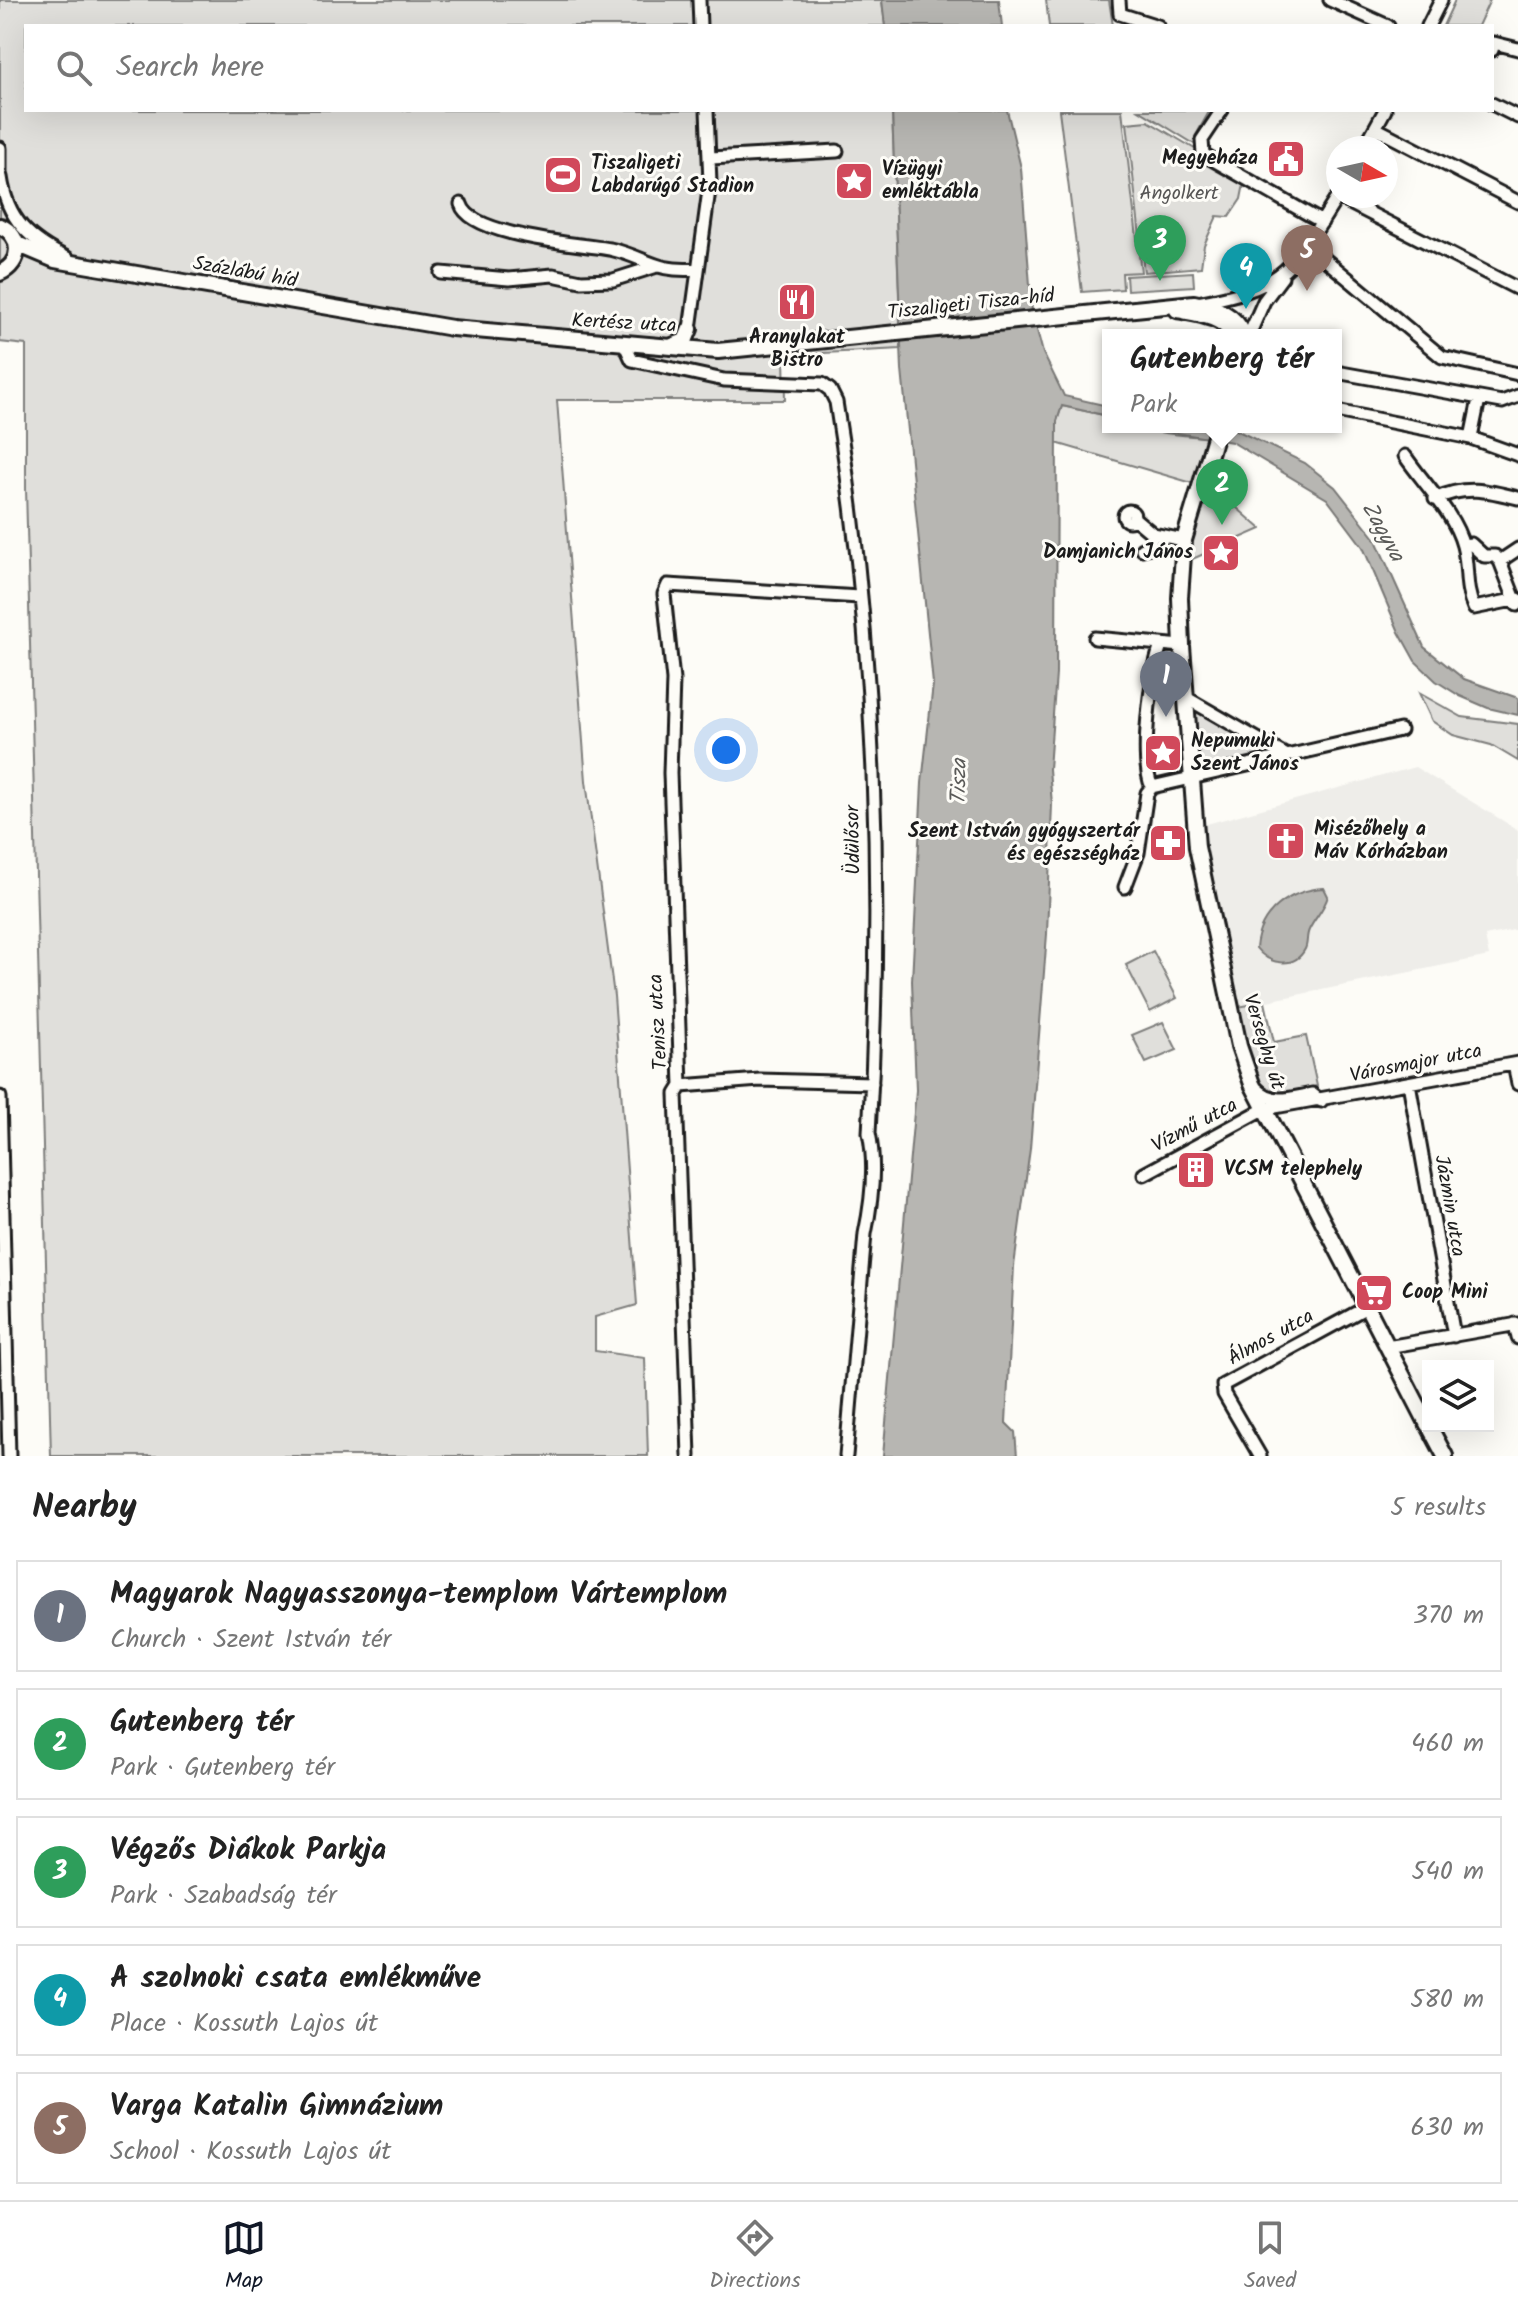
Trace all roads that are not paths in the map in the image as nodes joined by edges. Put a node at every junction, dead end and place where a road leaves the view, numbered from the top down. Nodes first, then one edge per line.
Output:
1 (699, 0) edge
2 (1119, 0) edge
3 (1330, 0) edge
4 (1441, 0) edge
5 (700, 24) edge
6 (1152, 24) edge
7 (1384, 24) edge
8 (1429, 24) edge
9 (1494, 46) edge
10 (1518, 49) edge
11 (1494, 105) edge
12 (707, 112) edge
13 (1221, 112) edge
14 (1384, 112) edge
15 (1518, 117) edge
16 (1375, 128) junction
17 (1371, 136) edge
18 (0, 148) edge
19 (837, 151) dead end
20 (711, 158) junction
21 (1, 177) edge
22 (0, 188) edge
23 (1518, 202) edge
24 (461, 204) dead end
25 (1331, 208) edge
26 (1361, 208) edge
27 (1322, 222) junction
28 (2, 224) edge
29 (17, 244) junction
30 (1309, 246) junction
31 (55, 260) junction
32 (81, 265) junction
33 (654, 267) junction
34 (698, 269) junction
35 (1288, 270) junction
36 (4, 272) edge
37 (441, 273) dead end
38 (1518, 289) edge
39 (1238, 295) junction
40 (1194, 303) junction
41 (1161, 306) junction
42 (384, 317) joint
43 (1237, 328) edge
44 (690, 329) junction
45 (862, 336) joint
46 (625, 345) junction
47 (662, 347) junction
48 (691, 348) junction
49 (714, 351) junction
50 (1342, 373) edge
51 (1518, 374) edge
52 (1518, 396) edge
53 (1479, 399) junction
54 (1342, 412) edge
55 (1216, 433) edge
56 (1471, 438) junction
57 (1518, 455) edge
58 (1405, 456) dead end
59 (1518, 498) edge
60 (1435, 499) junction
61 (1134, 518) dead end
62 (1153, 534) junction
63 (1184, 540) junction
64 (1463, 545) junction
65 (1142, 549) dead end
66 (1518, 549) edge
67 (1500, 561) junction
68 (859, 597) junction
69 (1517, 602) edge
70 (1095, 638) dead end
71 (1182, 640) junction
72 (1161, 645) junction
73 (1185, 697) junction
74 (1400, 730) dead end
75 (1287, 756) junction
76 (1190, 778) junction
77 (1152, 787) junction
78 (1125, 887) dead end
79 (1516, 1063) edge
80 (872, 1083) junction
81 (1409, 1083) junction
82 (1252, 1084) junction
83 (1518, 1084) edge
84 (681, 1086) junction
85 (0, 1097) edge
86 (1321, 1101) junction
87 (1264, 1109) junction
88 (1144, 1174) dead end
89 (1365, 1308) junction
90 (1517, 1324) edge
91 (1454, 1336) junction
92 (1518, 1338) edge
93 (1387, 1347) junction
94 (1422, 1414) edge
95 (1432, 1432) edge
96 (9, 1456) edge
97 (689, 1456) edge
98 (846, 1456) edge
99 (1260, 1456) edge
100 (1445, 1456) edge

1 - 5 street
2 - 6 street
3 - 7 street
4 - 8 street
9 - 10 street
11 - 15 street
12 - 20 street
13 - 27 street
14 - 16 street
16 - 17 street
16 - 23 street
18 - 21 street
19 - 20 street
20 - 34 street
21 - 22 street
21 - 32 street
24 - 33 street
25 - 27 street
26 - 38 street
27 - 30 street
28 - 29 main road
29 - 31 main road
29 - 36 main road
30 - 35 street
30 - 51 street
31 - 32 main road
31 - 36 main road
32 - 42 main road, Százlábú híd
33 - 34 street
33 - 37 street
34 - 44 street
35 - 39 street
35 - 43 street
39 - 40 street
39 - 43 street
40 - 41 main road, Tiszaligeti Tisza-híd
40 - 43 main road
41 - 43 main road
41 - 45 main road, Tiszaligeti Tisza-híd
42 - 46 main road, Kertész utca
44 - 47 main road
44 - 48 main road
44 - 49 main road
45 - 49 main road, Kertész utca
46 - 47 main road, Kertész utca
46 - 68 street, Üdülősor
47 - 48 main road, Kertész utca
48 - 49 main road, Kertész utca
50 - 53 street
52 - 53 street
53 - 56 street
54 - 56 street
55 - 63 main road, Verseghy út
56 - 57 street
58 - 60 street
59 - 60 street
60 - 64 street
61 - 62 street
62 - 63 street
62 - 65 street
63 - 71 main road, Verseghy út
64 - 67 street
64 - 69 street
66 - 67 street
67 - 69 street
68 - 80 street, Üdülősor
68 - 84 street, Tenisz utca
70 - 72 street
71 - 72 street
71 - 73 main road, Verseghy út
72 - 77 street
73 - 75 street
73 - 76 main road, Verseghy út
74 - 75 street
75 - 76 street
76 - 77 street
76 - 82 main road, Verseghy út
77 - 78 street
79 - 81 street, Városmajor utca
79 - 83 street
80 - 84 street
80 - 98 street, Üdülősor
81 - 86 street, Városmajor utca
81 - 91 street, Jázmin utca
82 - 86 street, Városmajor utca
82 - 87 main road, Verseghy út
84 - 97 street, Tenisz utca
85 - 96 street
86 - 87 street, Városmajor utca
87 - 88 street, Vízmű utca
87 - 89 main road, Verseghy út
89 - 93 main road, Verseghy út
89 - 99 street, Álmos utca
90 - 91 street
90 - 92 street
91 - 93 street
93 - 94 main road, Verseghy út
95 - 100 main road, Verseghy út

